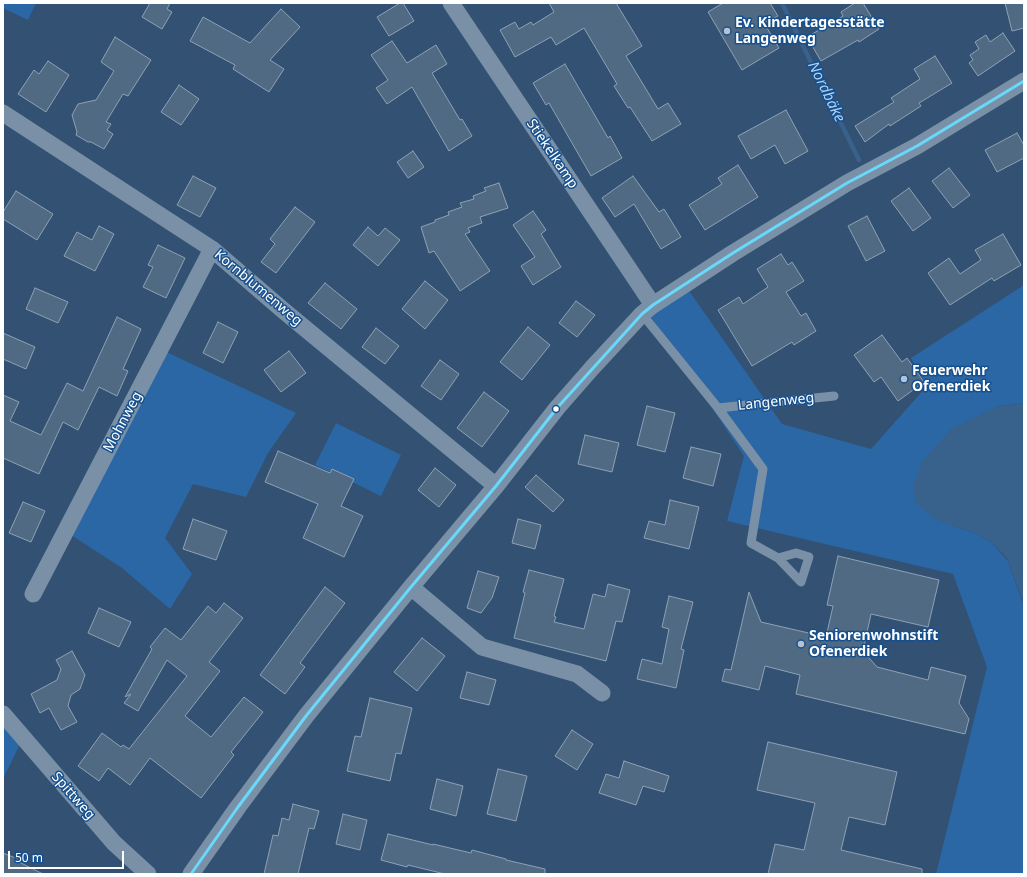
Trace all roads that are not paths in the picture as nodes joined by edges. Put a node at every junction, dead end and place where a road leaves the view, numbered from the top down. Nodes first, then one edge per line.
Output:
1 (451, 3) edge
2 (1024, 81) edge
3 (3, 114) edge
4 (212, 249) junction
5 (648, 310) junction
6 (834, 396) dead end
7 (718, 408) junction
8 (496, 486) junction
9 (778, 558) dead end
10 (411, 587) junction
11 (33, 594) dead end
12 (602, 693) dead end
13 (3, 714) edge
14 (148, 874) edge
15 (192, 874) edge

1 - 5 street, Stiekelkamp
2 - 5 street
3 - 4 street, Kornblumenweg
4 - 8 street, Kornblumenweg
4 - 11 street, Mohnweg
5 - 7 lane
5 - 8 street
6 - 7 lane, Langenweg
7 - 9 lane
8 - 10 street
10 - 12 street
10 - 15 street
13 - 14 street, Spittweg

